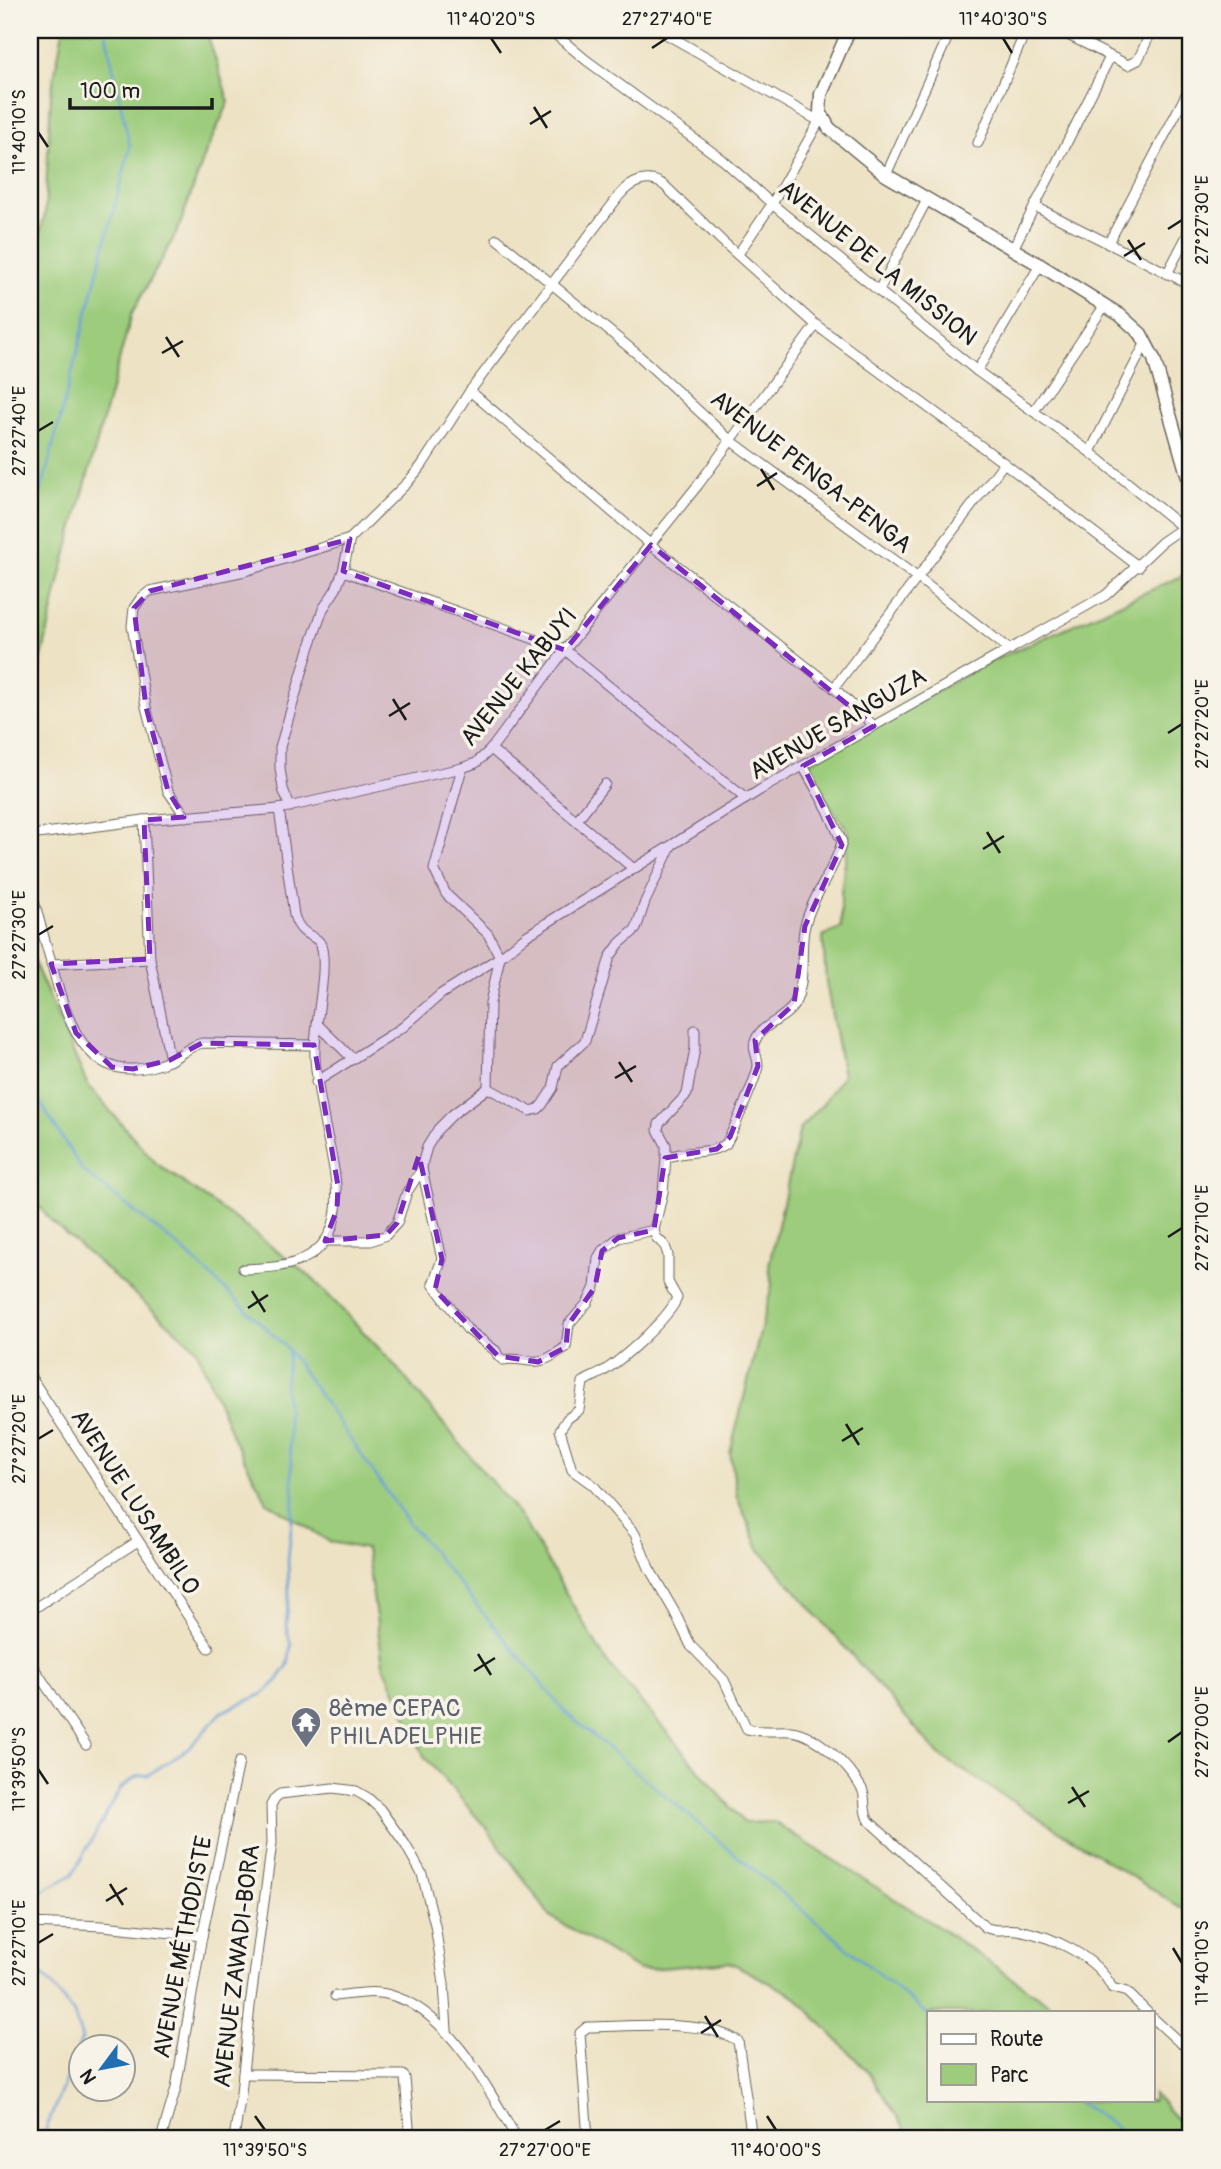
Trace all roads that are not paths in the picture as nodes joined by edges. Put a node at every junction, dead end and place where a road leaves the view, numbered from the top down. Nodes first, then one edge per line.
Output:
1 (550, 30) edge
2 (659, 30) edge
3 (849, 30) edge
4 (951, 30) edge
5 (1026, 30) edge
6 (1058, 30) edge
7 (1152, 30) edge
8 (1110, 57) junction
9 (1191, 85) edge
10 (820, 119) junction
11 (978, 143) dead end
12 (886, 175) junction
13 (927, 200) junction
14 (772, 204) junction
15 (1036, 207) junction
16 (1191, 228) edge
17 (497, 239) dead end
18 (1108, 244) junction
19 (1013, 249) junction
20 (738, 254) junction
21 (1040, 265) junction
22 (1167, 274) junction
23 (553, 284) junction
24 (1191, 285) edge
25 (879, 290) junction
26 (1105, 305) junction
27 (816, 325) junction
28 (1146, 342) junction
29 (977, 372) junction
30 (470, 391) junction
31 (1034, 411) junction
32 (730, 440) junction
33 (1090, 452) junction
34 (1004, 463) junction
35 (1191, 488) edge
36 (1186, 524) edge
37 (350, 539) junction
38 (651, 545) junction
39 (1139, 567) junction
40 (343, 571) junction
41 (918, 578) junction
42 (565, 650) junction
43 (1010, 650) junction
44 (834, 688) junction
45 (874, 726) junction
46 (491, 749) junction
47 (803, 765) junction
48 (463, 768) junction
49 (605, 784) dead end
50 (746, 799) junction
51 (290, 807) junction
52 (279, 809) junction
53 (186, 817) junction
54 (144, 820) junction
55 (577, 820) junction
56 (30, 834) edge
57 (672, 845) junction
58 (634, 869) junction
59 (30, 885) edge
60 (500, 957) junction
61 (150, 959) junction
62 (51, 964) junction
63 (317, 1024) junction
64 (695, 1030) dead end
65 (314, 1045) junction
66 (353, 1059) junction
67 (170, 1060) junction
68 (316, 1082) junction
69 (488, 1088) junction
70 (666, 1158) junction
71 (422, 1169) junction
72 (653, 1230) junction
73 (325, 1241) junction
74 (243, 1269) dead end
75 (30, 1376) edge
76 (138, 1541) junction
77 (30, 1611) edge
78 (209, 1648) dead end
79 (30, 1662) edge
80 (86, 1745) dead end
81 (239, 1762) dead end
82 (30, 1923) edge
83 (202, 1936) junction
84 (335, 1996) dead end
85 (1146, 2011) edge
86 (1154, 2019) edge
87 (447, 2030) junction
88 (1191, 2050) edge
89 (243, 2074) junction
90 (751, 2138) edge
91 (162, 2139) edge
92 (234, 2139) edge
93 (410, 2139) edge
94 (517, 2139) edge
95 (588, 2139) edge
96 (687, 2139) edge

1 - 14 street, AVENUE DE LA MISSION
2 - 10 street
3 - 10 street
4 - 12 street
5 - 11 street
6 - 8 street
7 - 8 street
8 - 15 street
9 - 18 street
10 - 12 street
10 - 14 street
12 - 13 street
13 - 19 street
13 - 25 street
14 - 20 street
14 - 25 street, AVENUE DE LA MISSION
15 - 18 street
15 - 19 street
16 - 22 street
17 - 23 street, AVENUE PENGA-PENGA
18 - 22 street
19 - 21 street
20 - 23 street
20 - 27 street
21 - 26 street
21 - 29 street
22 - 24 street
23 - 30 street
23 - 32 street, AVENUE PENGA-PENGA
25 - 29 street, AVENUE DE LA MISSION
26 - 28 street
26 - 31 street
27 - 32 street, AVENUE KABUYI
27 - 34 street
28 - 33 street
28 - 35 street
29 - 31 street, AVENUE DE LA MISSION
30 - 37 street
30 - 38 street
31 - 33 street, AVENUE DE LA MISSION
32 - 38 street, AVENUE KABUYI
32 - 41 street, AVENUE PENGA-PENGA
33 - 36 street, AVENUE DE LA MISSION
34 - 39 street
34 - 41 street
36 - 39 street, AVENUE SANGUZA
37 - 40 street
37 - 53 street
38 - 42 street, AVENUE KABUYI
38 - 44 street
39 - 43 street, AVENUE SANGUZA
40 - 42 street
40 - 51 street
41 - 43 street, AVENUE PENGA-PENGA
41 - 44 street
42 - 46 street, AVENUE KABUYI
42 - 50 street
43 - 45 street, AVENUE SANGUZA
44 - 45 street
45 - 47 street, AVENUE SANGUZA
46 - 48 street, AVENUE KABUYI
46 - 55 street
47 - 50 street, AVENUE SANGUZA
47 - 70 street
48 - 51 street, AVENUE KABUYI
48 - 60 street
49 - 55 street
50 - 57 street, AVENUE SANGUZA
51 - 52 street, AVENUE KABUYI
52 - 53 street, AVENUE KABUYI
52 - 63 street
53 - 54 street, AVENUE KABUYI
54 - 56 street, AVENUE KABUYI
54 - 61 street
55 - 58 street
57 - 58 street, AVENUE SANGUZA
57 - 69 street
58 - 60 street, AVENUE SANGUZA
59 - 62 street
60 - 66 street, AVENUE SANGUZA
60 - 69 street
61 - 62 street
61 - 67 street
62 - 67 street
63 - 65 street
63 - 66 street
64 - 70 street
65 - 67 street
65 - 68 street
66 - 68 street, AVENUE SANGUZA
68 - 73 street
69 - 71 street
70 - 72 street
71 - 72 street
71 - 73 street
72 - 85 street
73 - 74 street
75 - 76 street, AVENUE LUSAMBILO
76 - 77 street
76 - 78 street, AVENUE LUSAMBILO
79 - 80 street
81 - 83 street, AVENUE MÉTHODISTE
82 - 83 street
83 - 91 street, AVENUE MÉTHODISTE
84 - 87 street
86 - 88 street
87 - 89 street, AVENUE ZAWADI-BORA
87 - 94 street
89 - 92 street, AVENUE ZAWADI-BORA
89 - 93 street
90 - 95 street
90 - 96 street

